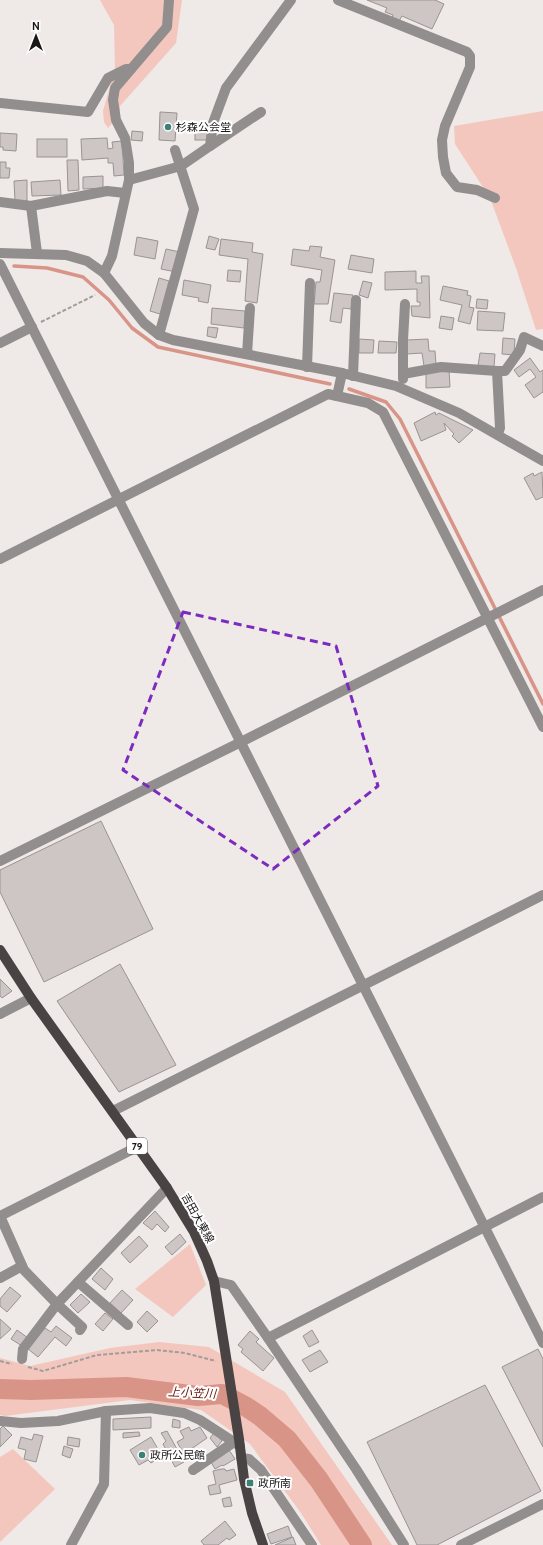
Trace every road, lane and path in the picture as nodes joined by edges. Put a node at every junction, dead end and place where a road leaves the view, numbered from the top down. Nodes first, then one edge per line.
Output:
1 (169, 0) edge
2 (291, 0) edge
3 (338, 0) edge
4 (131, 70) junction
5 (0, 103) edge
6 (261, 112) dead end
7 (210, 146) junction
8 (175, 150) dead end
9 (180, 167) junction
10 (129, 180) junction
11 (125, 193) junction
12 (495, 198) dead end
13 (0, 202) edge
14 (31, 206) junction
15 (0, 252) edge
16 (37, 253) junction
17 (0, 264) edge
18 (104, 273) junction
19 (310, 283) dead end
20 (95, 295) dead end
21 (356, 300) dead end
22 (405, 304) dead end
23 (250, 308) dead end
24 (32, 327) junction
25 (159, 335) junction
26 (0, 343) edge
27 (543, 346) edge
28 (247, 354) junction
29 (307, 367) junction
30 (497, 371) junction
31 (342, 373) junction
32 (403, 374) junction
33 (353, 376) junction
34 (401, 388) junction
35 (337, 396) junction
36 (498, 434) junction
37 (543, 461) edge
38 (119, 499) junction
39 (0, 559) edge
40 (543, 590) edge
41 (490, 616) junction
42 (543, 727) edge
43 (241, 742) junction
44 (0, 861) edge
45 (543, 895) edge
46 (0, 950) edge
47 (362, 984) junction
48 (31, 998) junction
49 (0, 1014) edge
50 (112, 1111) junction
51 (137, 1146) junction
52 (167, 1188) junction
53 (543, 1197) edge
54 (0, 1216) edge
55 (484, 1226) junction
56 (22, 1266) junction
57 (0, 1278) edge
58 (214, 1281) junction
59 (78, 1282) junction
60 (57, 1304) junction
61 (128, 1325) dead end
62 (80, 1330) dead end
63 (268, 1338) junction
64 (543, 1343) edge
65 (0, 1361) edge
66 (19, 1363) junction
67 (227, 1364) junction
68 (106, 1411) junction
69 (0, 1421) edge
70 (238, 1442) junction
71 (241, 1458) junction
72 (193, 1470) dead end
73 (543, 1504) edge
74 (71, 1545) edge
75 (263, 1545) edge
76 (312, 1545) edge
77 (404, 1545) edge
78 (461, 1545) edge

1 - 4 street
2 - 7 street
3 - 12 street
4 - 5 street
4 - 10 street
6 - 7 street
7 - 9 street
8 - 9 street
9 - 10 street
9 - 25 street
10 - 11 street
11 - 14 street
11 - 18 street
13 - 14 street
14 - 16 street
15 - 16 street
16 - 18 street
17 - 24 street
18 - 25 street
19 - 29 street
20 - 24 path
21 - 33 street
22 - 32 street
23 - 28 street
24 - 26 street
24 - 38 street
25 - 28 street
27 - 30 street
28 - 29 street
29 - 31 street
30 - 32 street
30 - 36 street
31 - 33 street
31 - 35 street
32 - 34 street
33 - 34 street
34 - 36 street
35 - 38 street
35 - 41 street
36 - 37 street
38 - 39 street
38 - 43 street
40 - 41 street
41 - 42 street
41 - 43 street
43 - 44 street
43 - 47 street
45 - 47 street
46 - 48 main road, 吉田大東線 / 79
47 - 50 street
47 - 55 street
48 - 49 street
48 - 50 main road, 吉田大東線 / 79
50 - 51 main road, 吉田大東線 / 79
51 - 52 main road, 吉田大東線 / 79
51 - 54 street
52 - 58 main road, 吉田大東線 / 79
52 - 59 street
53 - 55 street
54 - 56 street
55 - 63 street
55 - 64 street
56 - 57 street
56 - 60 street
58 - 63 street
58 - 67 main road, 吉田大東線 / 79
59 - 60 street
59 - 61 street
60 - 62 street
60 - 66 street
63 - 77 street
65 - 66 path
66 - 67 path
67 - 70 main road, 吉田大東線 / 79
68 - 69 street
68 - 70 street
68 - 74 street
70 - 71 main road, 吉田大東線 / 79
70 - 72 street
71 - 75 main road, 吉田大東線 / 79
71 - 76 street
73 - 78 street

